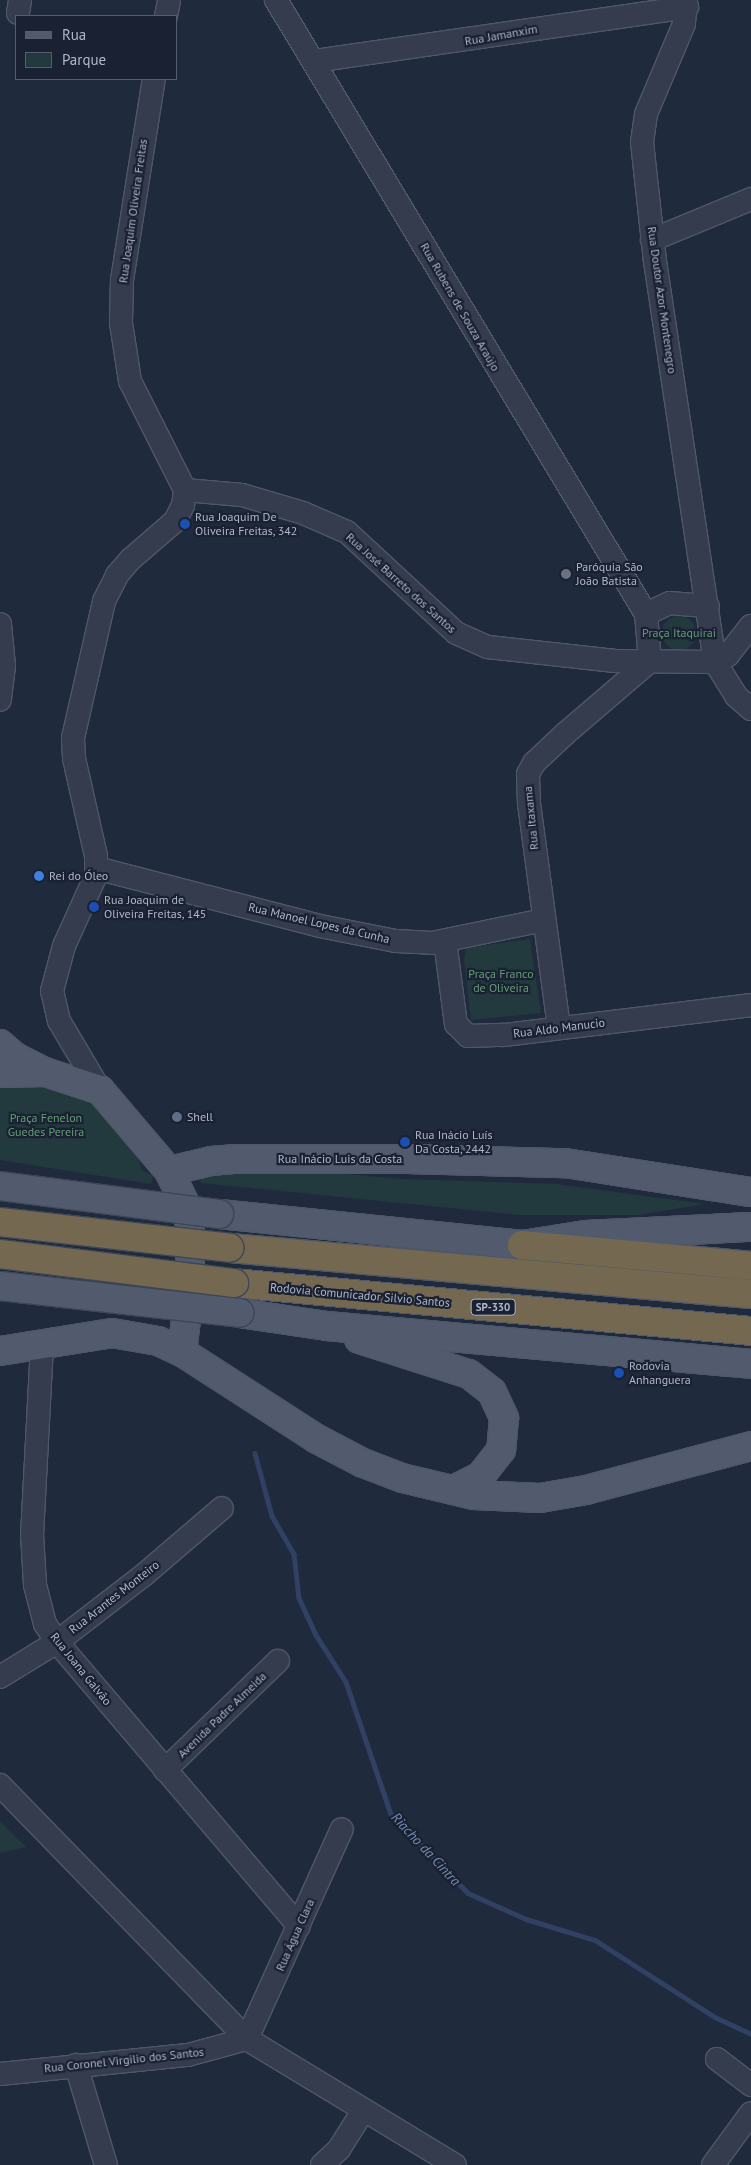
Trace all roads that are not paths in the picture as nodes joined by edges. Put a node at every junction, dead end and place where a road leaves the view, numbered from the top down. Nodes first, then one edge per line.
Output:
1 (169, 0) edge
2 (276, 0) edge
3 (686, 3) edge
4 (166, 15) edge
5 (314, 61) junction
6 (154, 80) edge
7 (751, 199) edge
8 (652, 240) junction
9 (185, 490) junction
10 (708, 606) junction
11 (646, 614) junction
12 (0, 624) edge
13 (751, 626) edge
14 (650, 661) junction
15 (715, 662) junction
16 (0, 700) edge
17 (751, 710) edge
18 (96, 868) junction
19 (544, 920) junction
20 (445, 941) junction
21 (751, 1004) edge
22 (560, 1028) junction
23 (0, 1044) edge
24 (45, 1072) junction
25 (0, 1074) edge
26 (100, 1090) junction
27 (169, 1172) junction
28 (0, 1186) edge
29 (751, 1192) edge
30 (0, 1222) edge
31 (751, 1227) edge
32 (522, 1244) junction
33 (0, 1254) edge
34 (751, 1266) edge
35 (0, 1286) edge
36 (751, 1294) edge
37 (327, 1326) junction
38 (751, 1331) edge
39 (0, 1332) edge
40 (98, 1334) junction
41 (42, 1345) junction
42 (0, 1351) edge
43 (182, 1352) junction
44 (751, 1364) edge
45 (751, 1446) edge
46 (453, 1490) junction
47 (222, 1508) dead end
48 (57, 1642) junction
49 (278, 1661) dead end
50 (0, 1677) edge
51 (165, 1770) junction
52 (0, 1785) edge
53 (342, 1830) dead end
54 (299, 1926) junction
55 (247, 2040) junction
56 (718, 2059) dead end
57 (76, 2065) junction
58 (0, 2074) edge
59 (751, 2085) edge
60 (363, 2111) junction
61 (751, 2113) edge
62 (106, 2165) edge
63 (322, 2165) edge
64 (454, 2165) edge
65 (713, 2165) edge

1 - 4 street
2 - 5 street, Rua Rubens de Souza Araújo
3 - 5 street, Rua Jamanxim
3 - 8 street, Rua Doutor Azor Montenegro
5 - 11 street, Rua Rubens de Souza Araújo
6 - 9 street, Rua Joaquim Oliveira Freitas
7 - 8 street
8 - 10 street, Rua Doutor Azor Montenegro
9 - 14 street, Rua José Barreto dos Santos
9 - 18 street
10 - 11 street
10 - 15 street
11 - 14 street
12 - 16 street
13 - 15 street
14 - 15 street
14 - 19 street, Rua Itaxama
15 - 17 street
18 - 20 street, Rua Manoel Lopes da Cunha
18 - 26 street
19 - 20 street, Rua Manoel Lopes da Cunha
19 - 22 street, Rua Itaxama
20 - 22 street, Rua Aldo Manucio
21 - 22 street, Rua Aldo Manucio
23 - 24 main road
24 - 25 main road
24 - 26 main road
26 - 27 main road
27 - 29 main road, Rua Inácio Luis da Costa
27 - 43 main road
28 - 32 main road, bridge
30 - 36 highway, bridge
31 - 32 main road
32 - 34 highway
33 - 38 highway, Rodovia Comunicador Silvio Santos / SP-330, bridge
35 - 37 main road, bridge
37 - 44 main road
37 - 46 main road
39 - 40 main road
40 - 41 main road
40 - 43 main road
41 - 42 main road
41 - 48 street, Rua Joana Galvão
43 - 46 main road
45 - 46 main road
47 - 48 street, Rua Arantes Monteiro
48 - 50 street, Rua Arantes Monteiro
48 - 51 street, Rua Joana Galvão
49 - 51 street, Avenida Padre Almeida
51 - 54 street, Rua Joana Galvão
52 - 55 street
53 - 54 street, Rua Água Clara
54 - 55 street, Rua Água Clara
55 - 57 street, Rua Coronel Virgilio dos Santos
55 - 60 street
56 - 59 street
57 - 58 street, Rua Coronel Virgilio dos Santos
57 - 62 street
60 - 63 street
60 - 64 street
61 - 65 street

